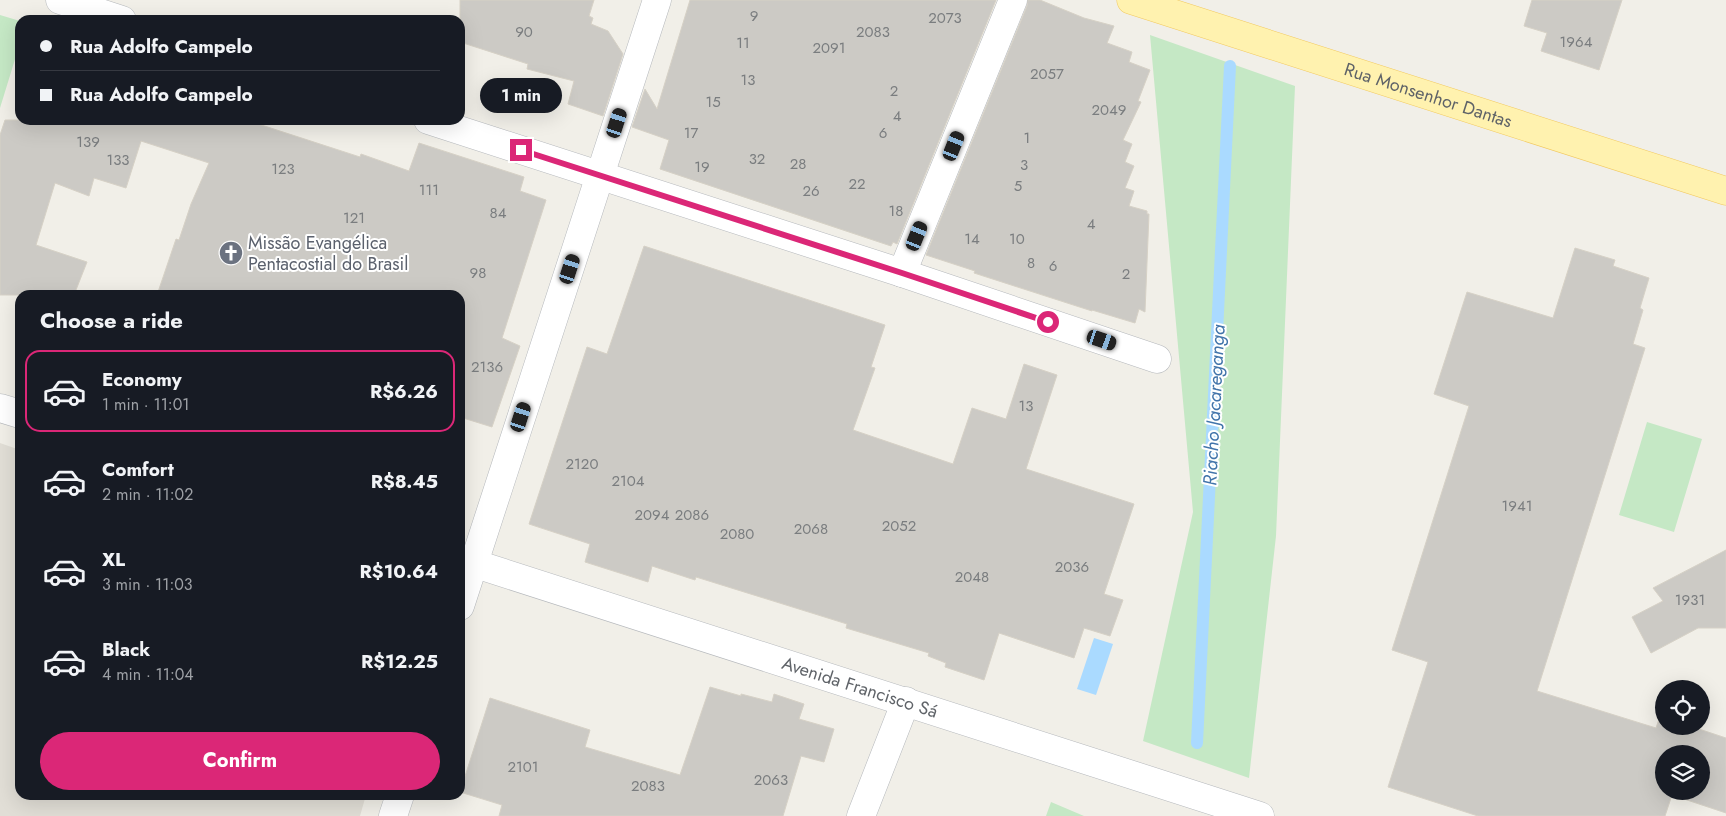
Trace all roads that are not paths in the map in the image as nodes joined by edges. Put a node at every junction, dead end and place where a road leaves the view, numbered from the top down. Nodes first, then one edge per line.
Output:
1 (60, 0) edge
2 (657, 0) edge
3 (1013, 0) edge
4 (1131, 0) edge
5 (106, 15) edge
6 (443, 125) edge
7 (600, 176) junction
8 (1726, 191) edge
9 (902, 273) junction
10 (1157, 359) dead end
11 (0, 408) edge
12 (15, 412) edge
13 (467, 561) edge
14 (465, 574) edge
15 (906, 702) junction
16 (398, 800) edge
17 (393, 816) edge
18 (862, 816) edge
19 (1260, 816) edge

1 - 5 street
2 - 7 street
3 - 9 street
4 - 8 main road, Rua Monsenhor Dantas
6 - 7 street
7 - 9 street
7 - 13 street
9 - 10 street
11 - 12 street
13 - 14 street
13 - 15 street, Avenida Francisco Sá
15 - 18 street
15 - 19 street, Avenida Francisco Sá
16 - 17 street

